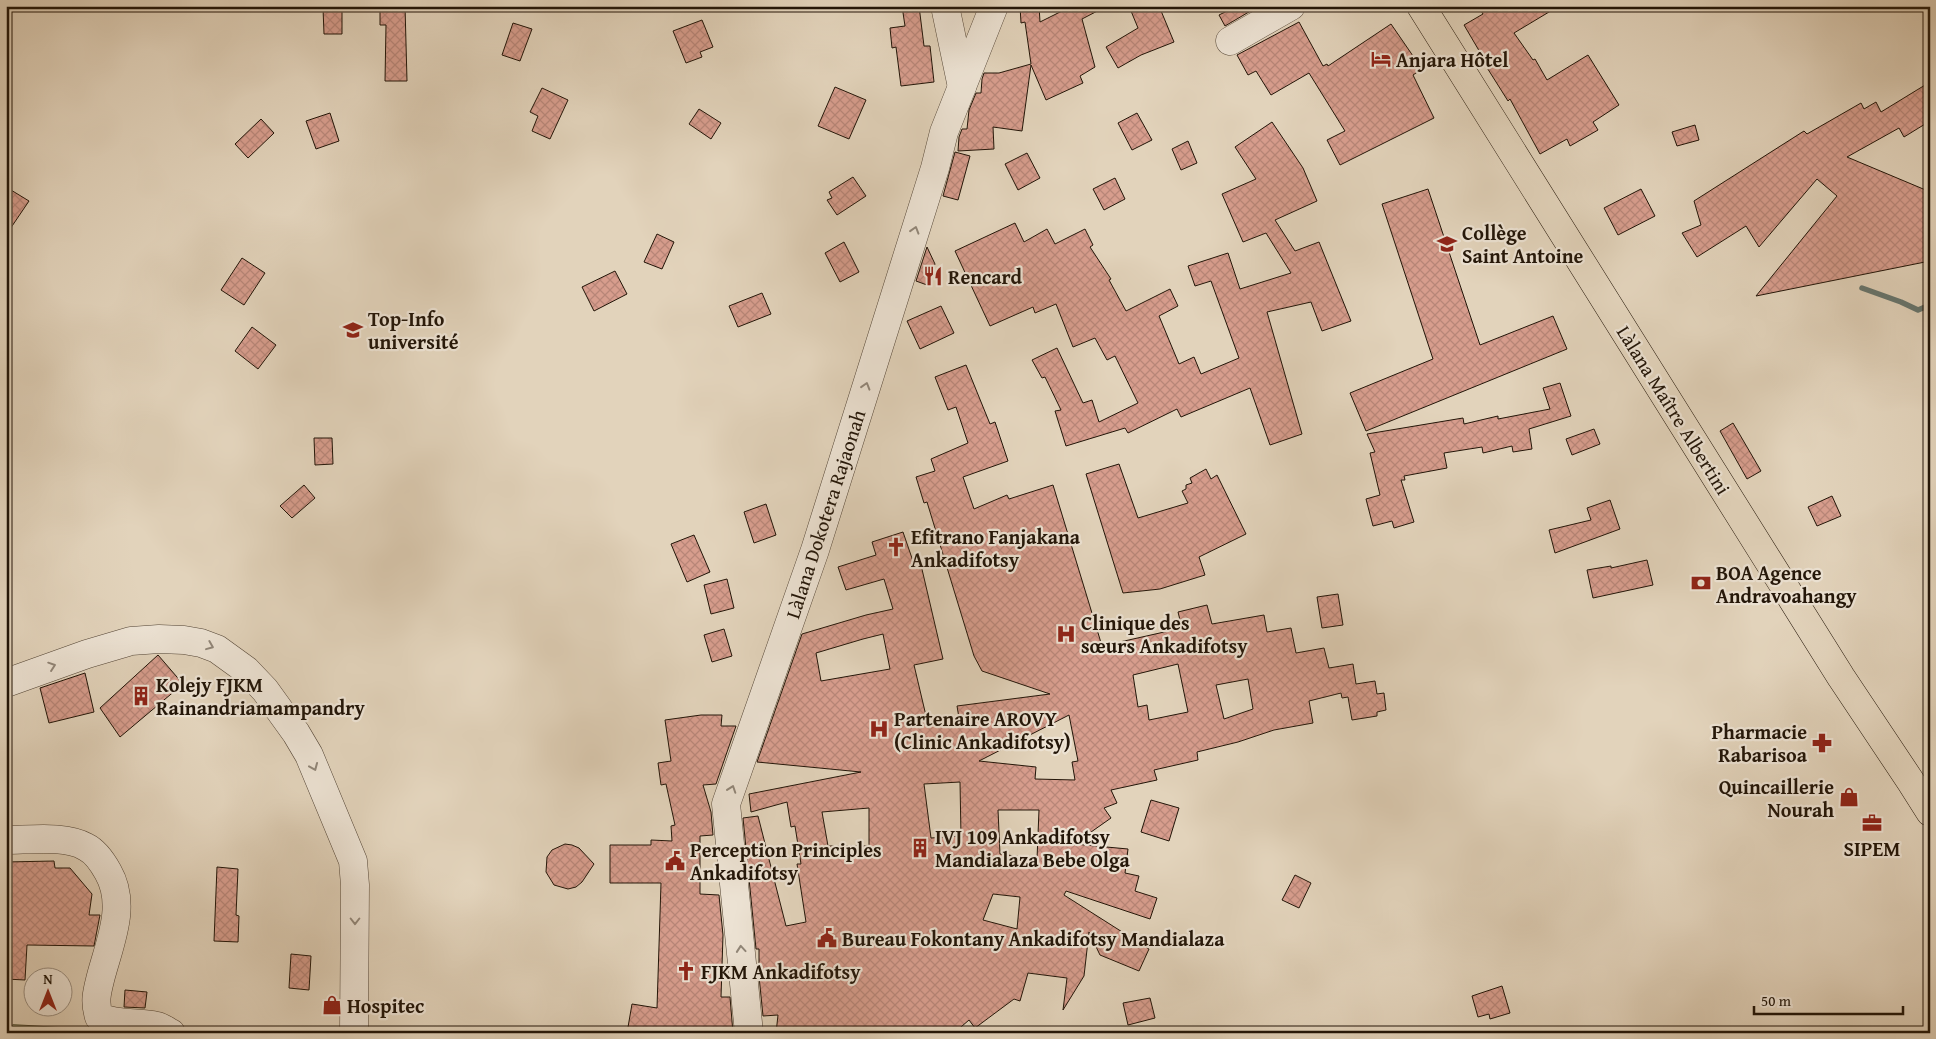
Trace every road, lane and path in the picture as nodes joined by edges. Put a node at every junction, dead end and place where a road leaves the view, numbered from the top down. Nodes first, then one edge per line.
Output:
1 (945, 6) edge
2 (994, 6) edge
3 (1291, 6) edge
4 (1421, 6) edge
5 (1230, 41) dead end
6 (962, 87) junction
7 (6, 683) edge
8 (1930, 812) edge
9 (6, 840) edge
10 (171, 1033) edge
11 (354, 1033) edge
12 (749, 1033) edge

1 - 6 street
2 - 6 street, Làlana Dokotera Rajaonah
3 - 5 street
4 - 8 main road, Làlana Maître Albertini
12 -> 6 street, Làlana Dokotera Rajaonah
7 -> 11 street
9 - 10 street

